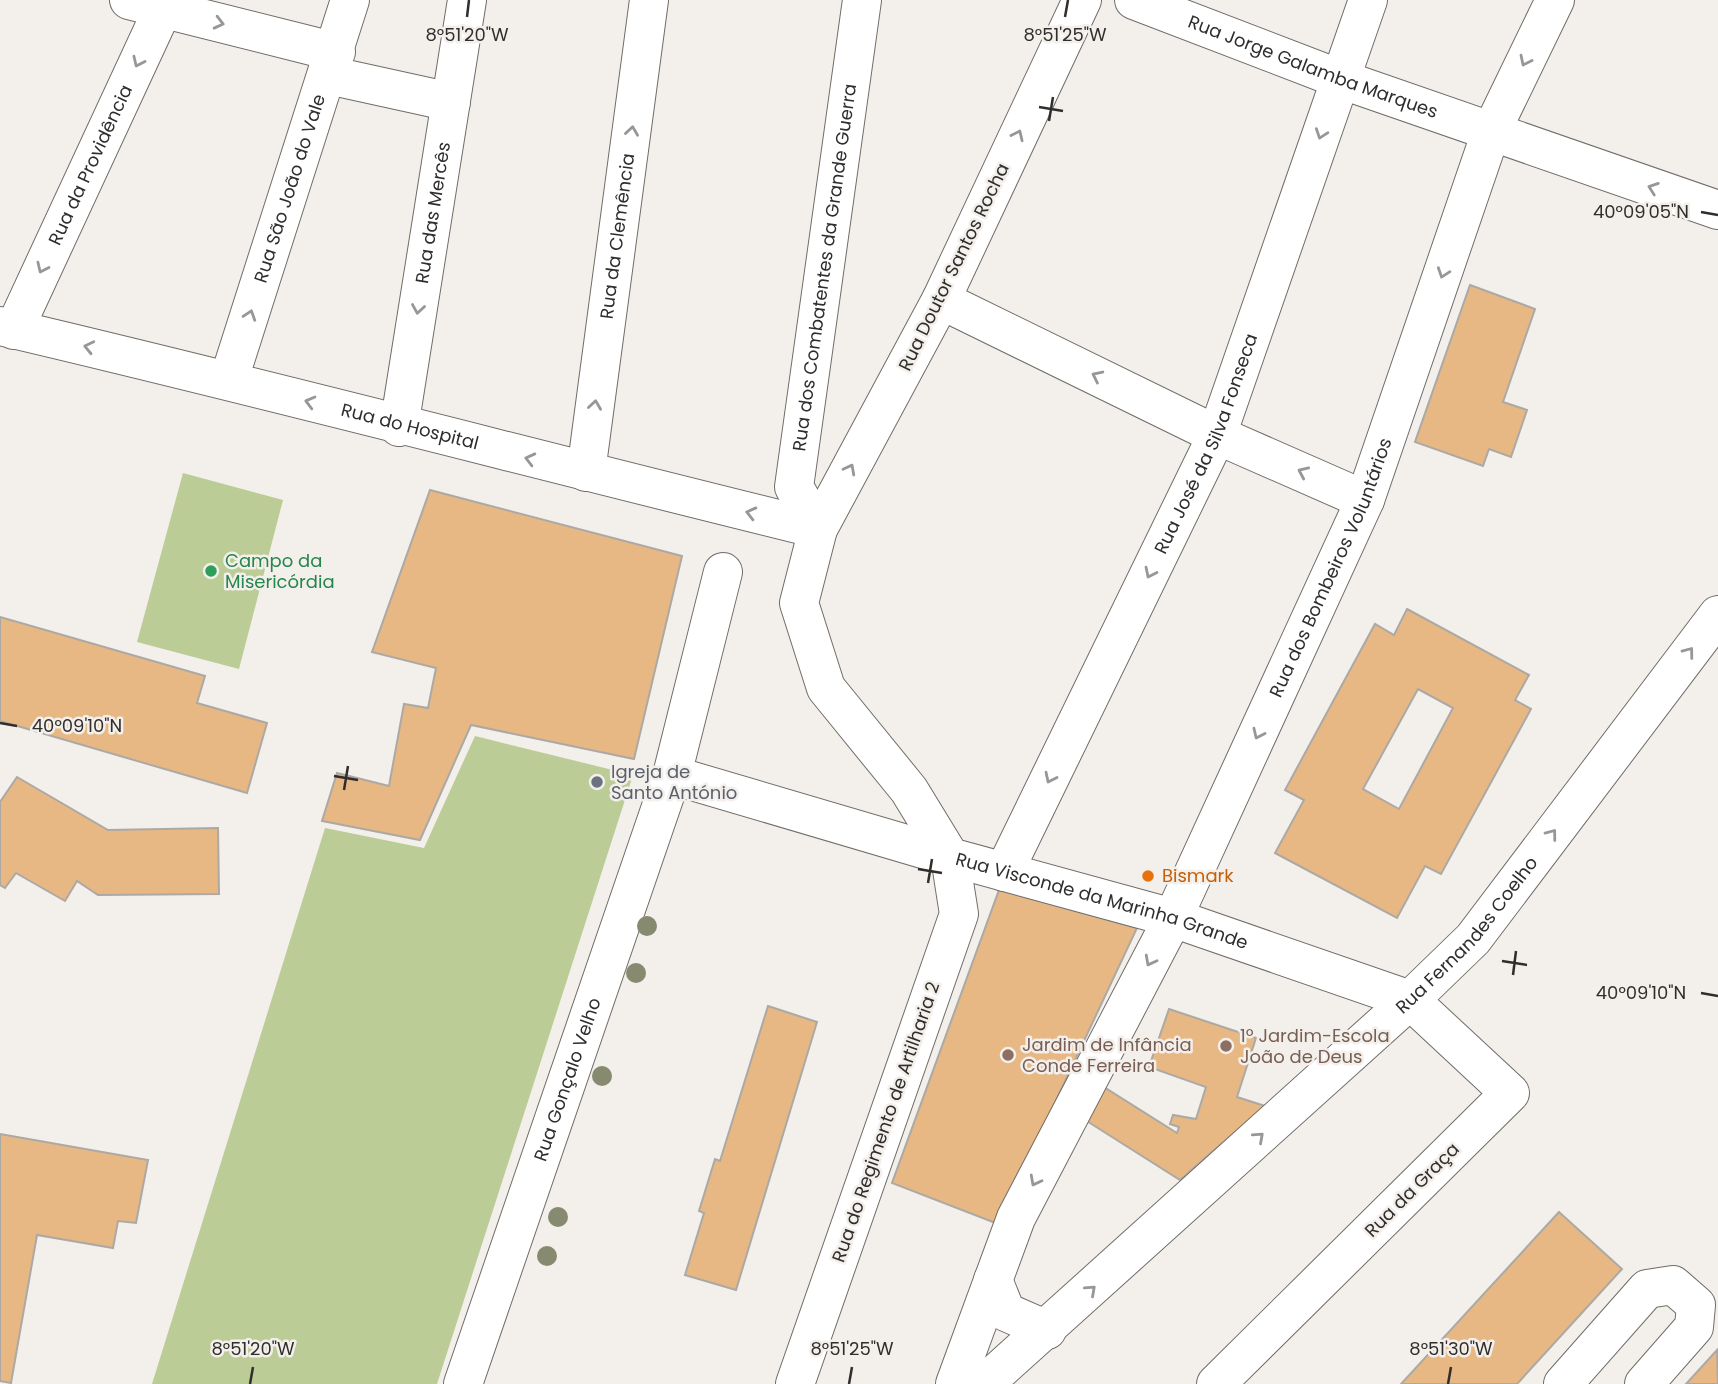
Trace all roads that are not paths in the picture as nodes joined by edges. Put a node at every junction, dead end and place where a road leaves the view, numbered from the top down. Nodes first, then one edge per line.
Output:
1 (350, 0) edge
2 (467, 0) edge
3 (649, 0) edge
4 (862, 0) edge
5 (1082, 0) edge
6 (1134, 0) edge
7 (1368, 0) edge
8 (1555, 0) edge
9 (153, 3) edge
10 (332, 64) junction
11 (1340, 79) junction
12 (451, 102) junction
13 (1491, 132) junction
14 (1718, 210) edge
15 (941, 300) junction
16 (7, 328) edge
17 (229, 379) junction
18 (399, 426) junction
19 (1217, 435) junction
20 (586, 472) junction
21 (1365, 500) junction
22 (818, 529) junction
23 (723, 572) dead end
24 (1718, 615) edge
25 (672, 775) junction
26 (950, 857) junction
27 (1004, 872) junction
28 (1173, 918) junction
29 (1410, 1000) junction
30 (993, 1280) junction
31 (1047, 1330) junction
32 (463, 1384) edge
33 (795, 1384) edge
34 (954, 1384) edge
35 (984, 1384) edge
36 (1216, 1384) edge
37 (1563, 1384) edge
38 (1644, 1384) edge

1 - 10 street, Rua São João do Vale
2 - 12 street, Rua das Mercês
20 -> 3 street, Rua da Clemência
4 - 22 street, Rua dos Combatentes da Grande Guerra
15 -> 5 street, Rua Doutor Santos Rocha
6 - 11 street, Rua Jorge Galamba Marques
7 - 11 street, Rua José da Silva Fonseca
8 -> 13 street, Rua dos Bombeiros Voluntários
9 -> 10 street
9 -> 16 street, Rua da Providência
10 - 12 street
17 -> 10 street, Rua São João do Vale
11 - 13 street, Rua Jorge Galamba Marques
11 -> 19 street, Rua José da Silva Fonseca
12 -> 18 street, Rua das Mercês
14 -> 13 street, Rua Jorge Galamba Marques
13 -> 21 street, Rua dos Bombeiros Voluntários
19 -> 15 street
22 -> 15 street, Rua Doutor Santos Rocha
17 -> 16 street, Rua do Hospital
18 -> 17 street, Rua do Hospital
20 -> 18 street, Rua do Hospital
21 -> 19 street
19 -> 27 street, Rua José da Silva Fonseca
22 -> 20 street, Rua do Hospital
21 -> 28 street, Rua dos Bombeiros Voluntários
22 - 26 street, Rua Visconde da Marinha Grande
23 - 25 street, Rua Gonçalo Velho
29 -> 24 street, Rua Fernandes Coelho
25 - 26 street
25 - 32 street, Rua Gonçalo Velho
26 - 27 street, Rua Visconde da Marinha Grande
26 - 33 street, Rua do Regimento de Artilharia 2
27 - 28 street, Rua Visconde da Marinha Grande
28 - 29 street, Rua Visconde da Marinha Grande
28 -> 30 street, Rua dos Bombeiros Voluntários
31 -> 29 street, Rua Fernandes Coelho
29 - 36 street, Rua da Graça
30 - 31 street
30 - 34 street, Rua dos Bombeiros Voluntários
31 - 35 street, Rua Fernandes Coelho
37 - 38 street

